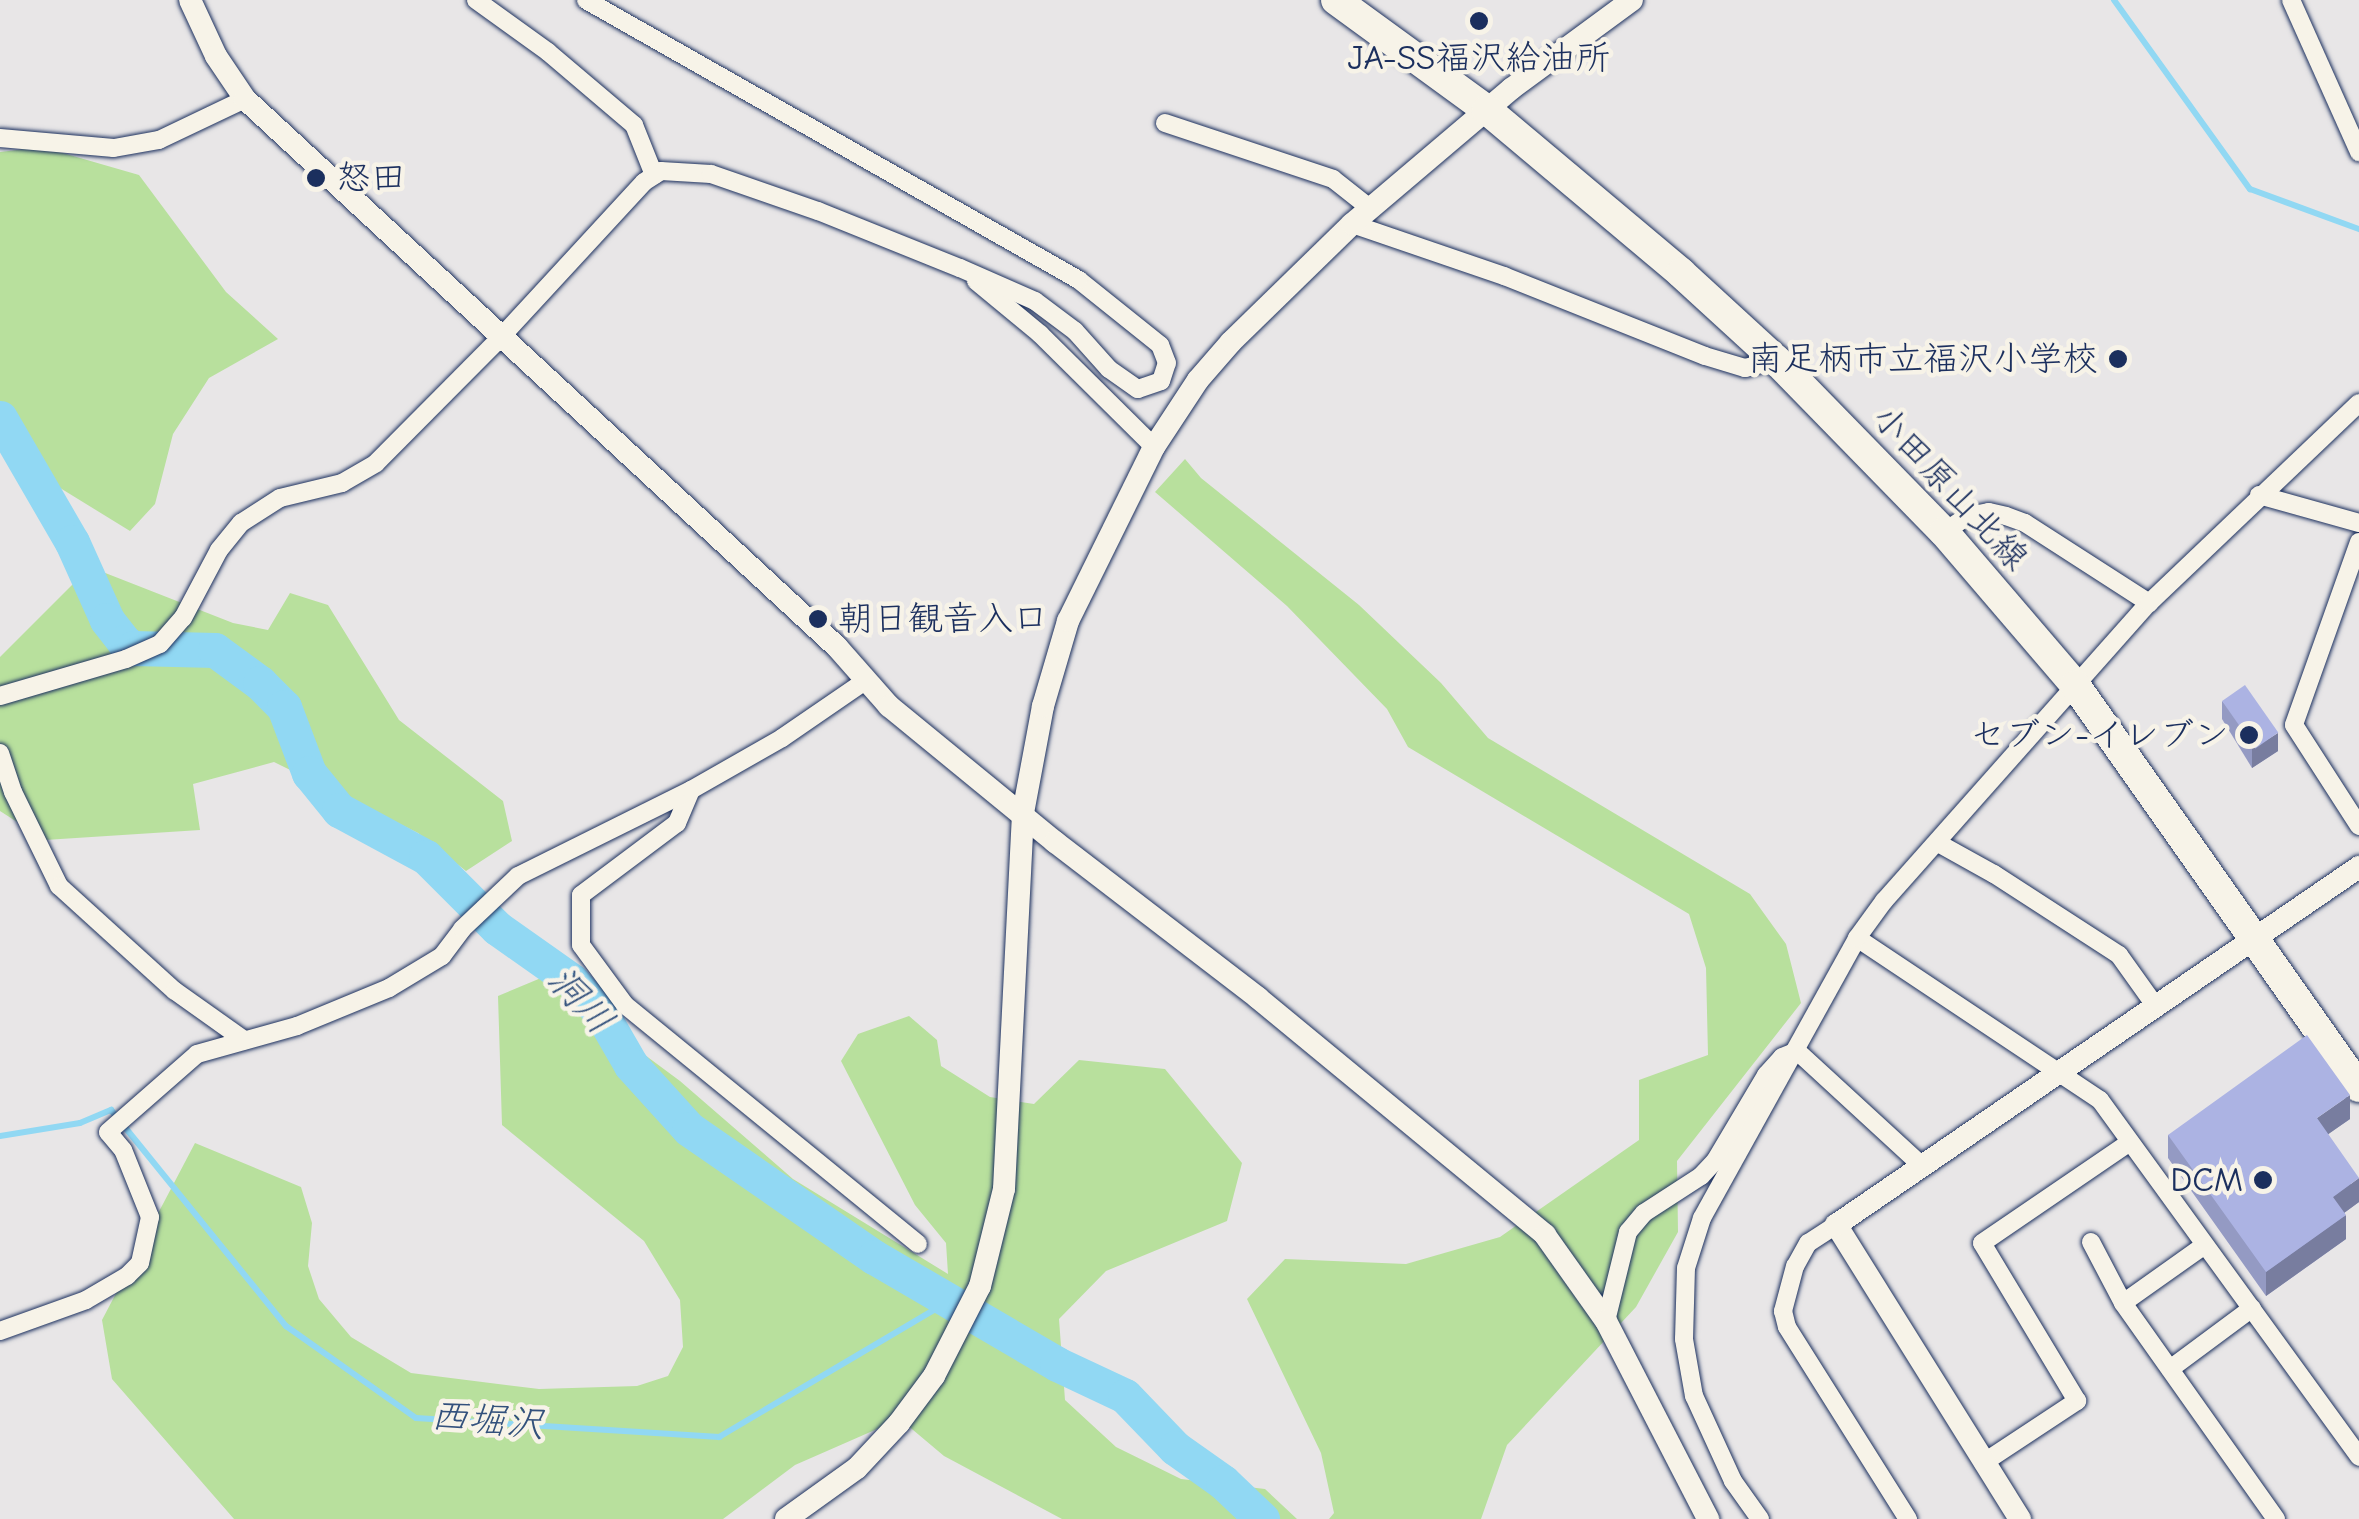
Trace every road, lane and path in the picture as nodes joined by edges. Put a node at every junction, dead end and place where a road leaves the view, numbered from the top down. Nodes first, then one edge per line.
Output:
1 (190, 0) edge
2 (476, 0) edge
3 (586, 0) edge
4 (1336, 0) edge
5 (1632, 0) edge
6 (2291, 0) edge
7 (246, 100) junction
8 (1487, 110) junction
9 (1164, 122) dead end
10 (0, 138) edge
11 (2359, 152) edge
12 (654, 176) junction
13 (1362, 216) junction
14 (960, 268) junction
15 (502, 336) junction
16 (1776, 360) junction
17 (2359, 403) edge
18 (1160, 437) junction
19 (2259, 495) junction
20 (2359, 523) edge
21 (1944, 532) junction
22 (2359, 542) edge
23 (2149, 603) junction
24 (865, 681) junction
25 (2075, 685) junction
26 (0, 696) edge
27 (0, 753) edge
28 (692, 790) junction
29 (1023, 813) junction
30 (2359, 826) edge
31 (1938, 843) junction
32 (2359, 867) edge
33 (1856, 938) junction
34 (2258, 939) junction
35 (2154, 1004) junction
36 (244, 1040) junction
37 (1797, 1051) junction
38 (2058, 1071) junction
39 (2359, 1087) edge
40 (2130, 1142) junction
41 (1921, 1165) junction
42 (1836, 1224) junction
43 (2091, 1242) dead end
44 (918, 1244) dead end
45 (2205, 1245) junction
46 (2123, 1303) junction
47 (2252, 1308) junction
48 (1606, 1321) junction
49 (0, 1330) edge
50 (2170, 1369) junction
51 (2359, 1457) edge
52 (1983, 1463) junction
53 (786, 1519) edge
54 (1708, 1519) edge
55 (1760, 1519) edge
56 (1908, 1519) edge
57 (2020, 1519) edge
58 (2276, 1519) edge

1 - 7 street
2 - 12 street
3 - 14 street
4 - 8 main road, 小田原山北線
5 - 8 street
6 - 11 street
7 - 10 street
7 - 15 street
8 - 13 street
8 - 16 main road, 小田原山北線
9 - 13 street
12 - 14 street
12 - 15 street
13 - 16 street
13 - 18 street
14 - 18 street
15 - 24 street
15 - 26 street
16 - 21 main road, 小田原山北線
17 - 19 street
18 - 29 street
19 - 20 street
19 - 23 street
21 - 23 street
21 - 25 main road, 小田原山北線
22 - 30 street
23 - 25 street
24 - 28 street
24 - 29 street
25 - 31 street
25 - 34 main road, 小田原山北線
27 - 36 street
28 - 36 street
28 - 44 street
29 - 48 street
29 - 53 street
31 - 33 street
31 - 35 street
32 - 34 street
33 - 37 street
33 - 38 street
34 - 35 street
34 - 39 main road, 小田原山北線
35 - 38 street
36 - 49 street
37 - 41 street
37 - 48 street
37 - 55 street
38 - 40 street
38 - 41 street
40 - 45 street
40 - 52 street
41 - 42 street
42 - 52 street
42 - 56 street
43 - 46 street
45 - 46 street
45 - 47 street
46 - 50 street
47 - 50 street
47 - 51 street
48 - 54 street
50 - 58 street
52 - 57 street

